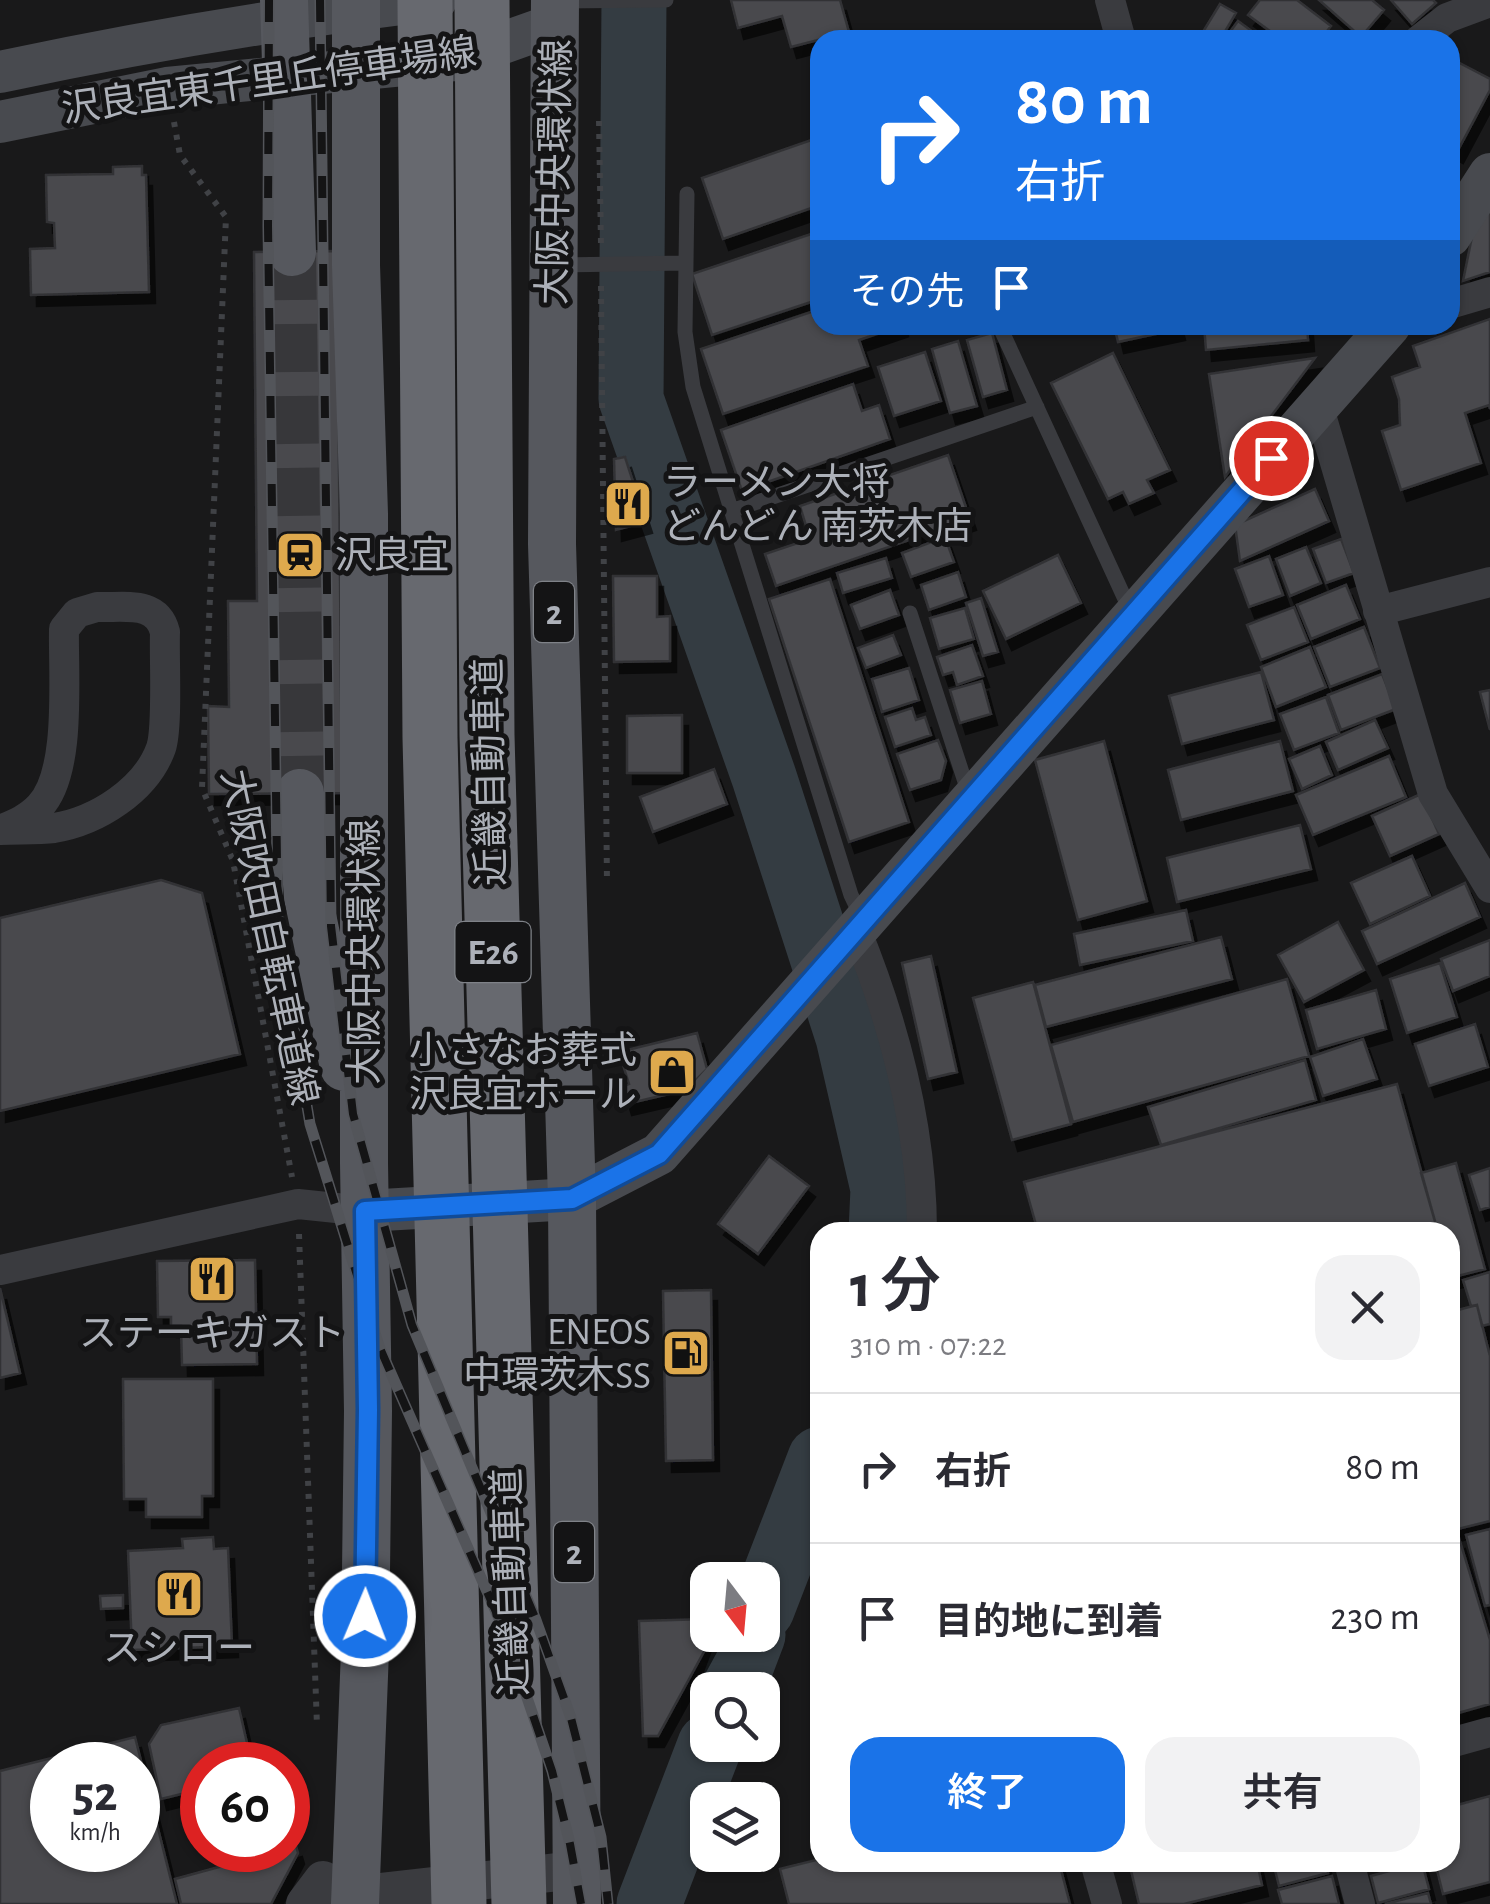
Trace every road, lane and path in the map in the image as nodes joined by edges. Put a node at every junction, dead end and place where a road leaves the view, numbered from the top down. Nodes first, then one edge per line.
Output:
1 (356, 0) edge
2 (425, 0) edge
3 (436, 0) edge
4 (460, 0) edge
5 (482, 0) edge
6 (665, 0) edge
7 (1110, 0) edge
8 (607, 1) edge
9 (1490, 2) edge
10 (284, 9) edge
11 (555, 9) edge
12 (1118, 30) edge
13 (1431, 30) edge
14 (0, 72) edge
15 (285, 77) junction
16 (168, 88) junction
17 (599, 115) dead end
18 (0, 122) edge
19 (1490, 174) edge
20 (687, 194) dead end
21 (1460, 220) edge
22 (292, 252) tunnel mouth
23 (553, 264) junction
24 (677, 264) junction
25 (606, 266) junction
26 (1490, 292) edge
27 (1460, 301) edge
28 (1004, 335) edge
29 (1381, 335) edge
30 (1318, 405) junction
31 (1037, 407) junction
32 (731, 512) junction
33 (1490, 582) edge
34 (910, 612) dead end
35 (1378, 612) junction
36 (1132, 616) junction
37 (300, 793) tunnel mouth
38 (970, 800) junction
39 (0, 830) edge
40 (1490, 888) edge
41 (608, 900) dead end
42 (855, 931) junction
43 (364, 1163) junction
44 (572, 1199) junction
45 (298, 1204) junction
46 (365, 1211) junction
47 (922, 1222) edge
48 (0, 1270) edge
49 (1490, 1732) edge
50 (1460, 1740) edge
51 (318, 1741) dead end
52 (1098, 1872) edge
53 (1352, 1872) edge
54 (576, 1887) edge
55 (355, 1899) edge
56 (305, 1904) edge
57 (459, 1904) edge
58 (519, 1904) edge
59 (1107, 1904) edge
60 (1360, 1904) edge

1 - 43 main road, 大阪中央環状線
2 - 57 highway, 近畿自動車道 / E26
3 - 10 main road, 沢良宜東千里丘停車場線
4 - 11 main road, 沢良宜東千里丘停車場線
5 - 58 highway, 近畿自動車道 / E26
6 - 8 lane
7 - 12 street
8 - 11 lane
9 - 13 street
10 - 14 main road, 沢良宜東千里丘停車場線
10 - 15 main road
11 - 15 main road, 沢良宜東千里丘停車場線
11 - 23 main road, 大阪中央環状線 / 2
15 - 16 main road, 沢良宜東千里丘停車場線
15 - 22 main road
16 - 18 main road, 沢良宜東千里丘停車場線
16 - 45 path, 大阪吹田自転車道線
17 - 25 path
19 - 21 main road
20 - 24 lane
23 - 25 lane
23 - 44 main road, 大阪中央環状線 / 2
24 - 25 lane
24 - 32 lane
25 - 41 path
26 - 27 street
28 - 31 lane
29 - 30 main road
30 - 35 street
30 - 36 main road
31 - 32 lane
31 - 36 lane
32 - 42 lane
33 - 35 street
34 - 38 lane
35 - 40 street
36 - 38 main road
37 - 43 main road
38 - 42 main road
39 - 39 street
42 - 44 main road
42 - 47 street
43 - 46 main road, 大阪中央環状線
44 - 46 main road
44 - 54 main road, 大阪中央環状線 / 2
45 - 46 street
45 - 48 street
45 - 51 path, 大阪吹田自転車道線
46 - 55 main road, 大阪中央環状線
49 - 50 street
52 - 59 street
53 - 60 street
54 - 55 street
55 - 56 street

